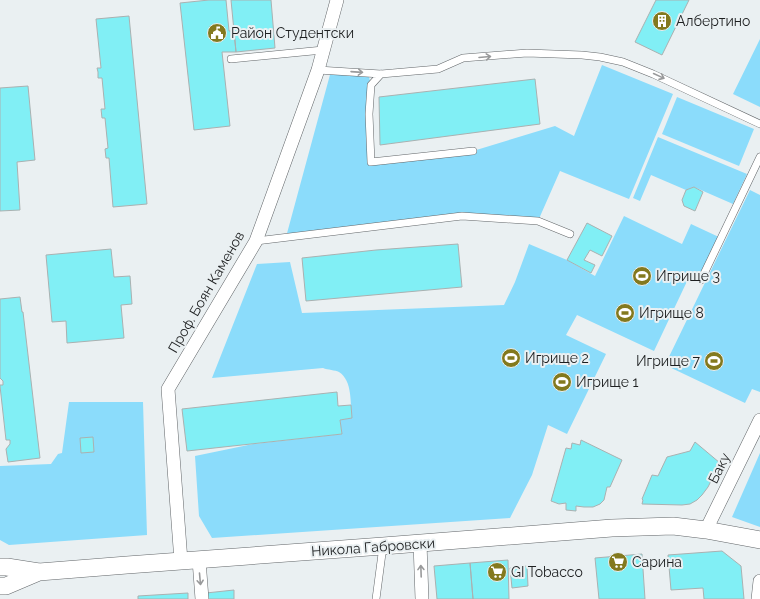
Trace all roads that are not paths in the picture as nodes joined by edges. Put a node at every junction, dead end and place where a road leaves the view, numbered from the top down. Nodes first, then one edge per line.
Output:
1 (337, 0) edge
2 (323, 50) junction
3 (231, 59) dead end
4 (318, 70) junction
5 (381, 74) junction
6 (760, 124) edge
7 (473, 150) dead end
8 (760, 157) edge
9 (570, 234) dead end
10 (256, 241) junction
11 (701, 280) dead end
12 (760, 420) edge
13 (706, 530) junction
14 (760, 540) edge
15 (420, 543) junction
16 (383, 546) junction
17 (198, 560) junction
18 (181, 561) junction
19 (0, 567) edge
20 (39, 572) junction
21 (760, 581) edge
22 (0, 586) edge
23 (202, 599) edge
24 (376, 599) edge
25 (422, 599) edge
26 (758, 599) edge

1 - 2 street, Проф. Боян Каменов
2 - 3 lane
2 - 4 street, Проф. Боян Каменов
4 -> 5 lane
4 - 10 street, Проф. Боян Каменов
5 -> 6 lane
5 - 7 lane
8 - 11 lane
9 - 10 lane
10 - 18 street, Проф. Боян Каменов
12 - 13 street, Баку
13 - 14 street, Никола Габровски
13 - 15 street, Никола Габровски
15 - 16 street, Никола Габровски
25 -> 15 street
16 - 17 street, Никола Габровски
16 - 24 lane
17 - 18 street, Никола Габровски
17 -> 23 street
18 - 20 street, Никола Габровски
19 - 20 street, Никола Габровски
20 - 22 street, Никола Габровски
21 - 26 street

